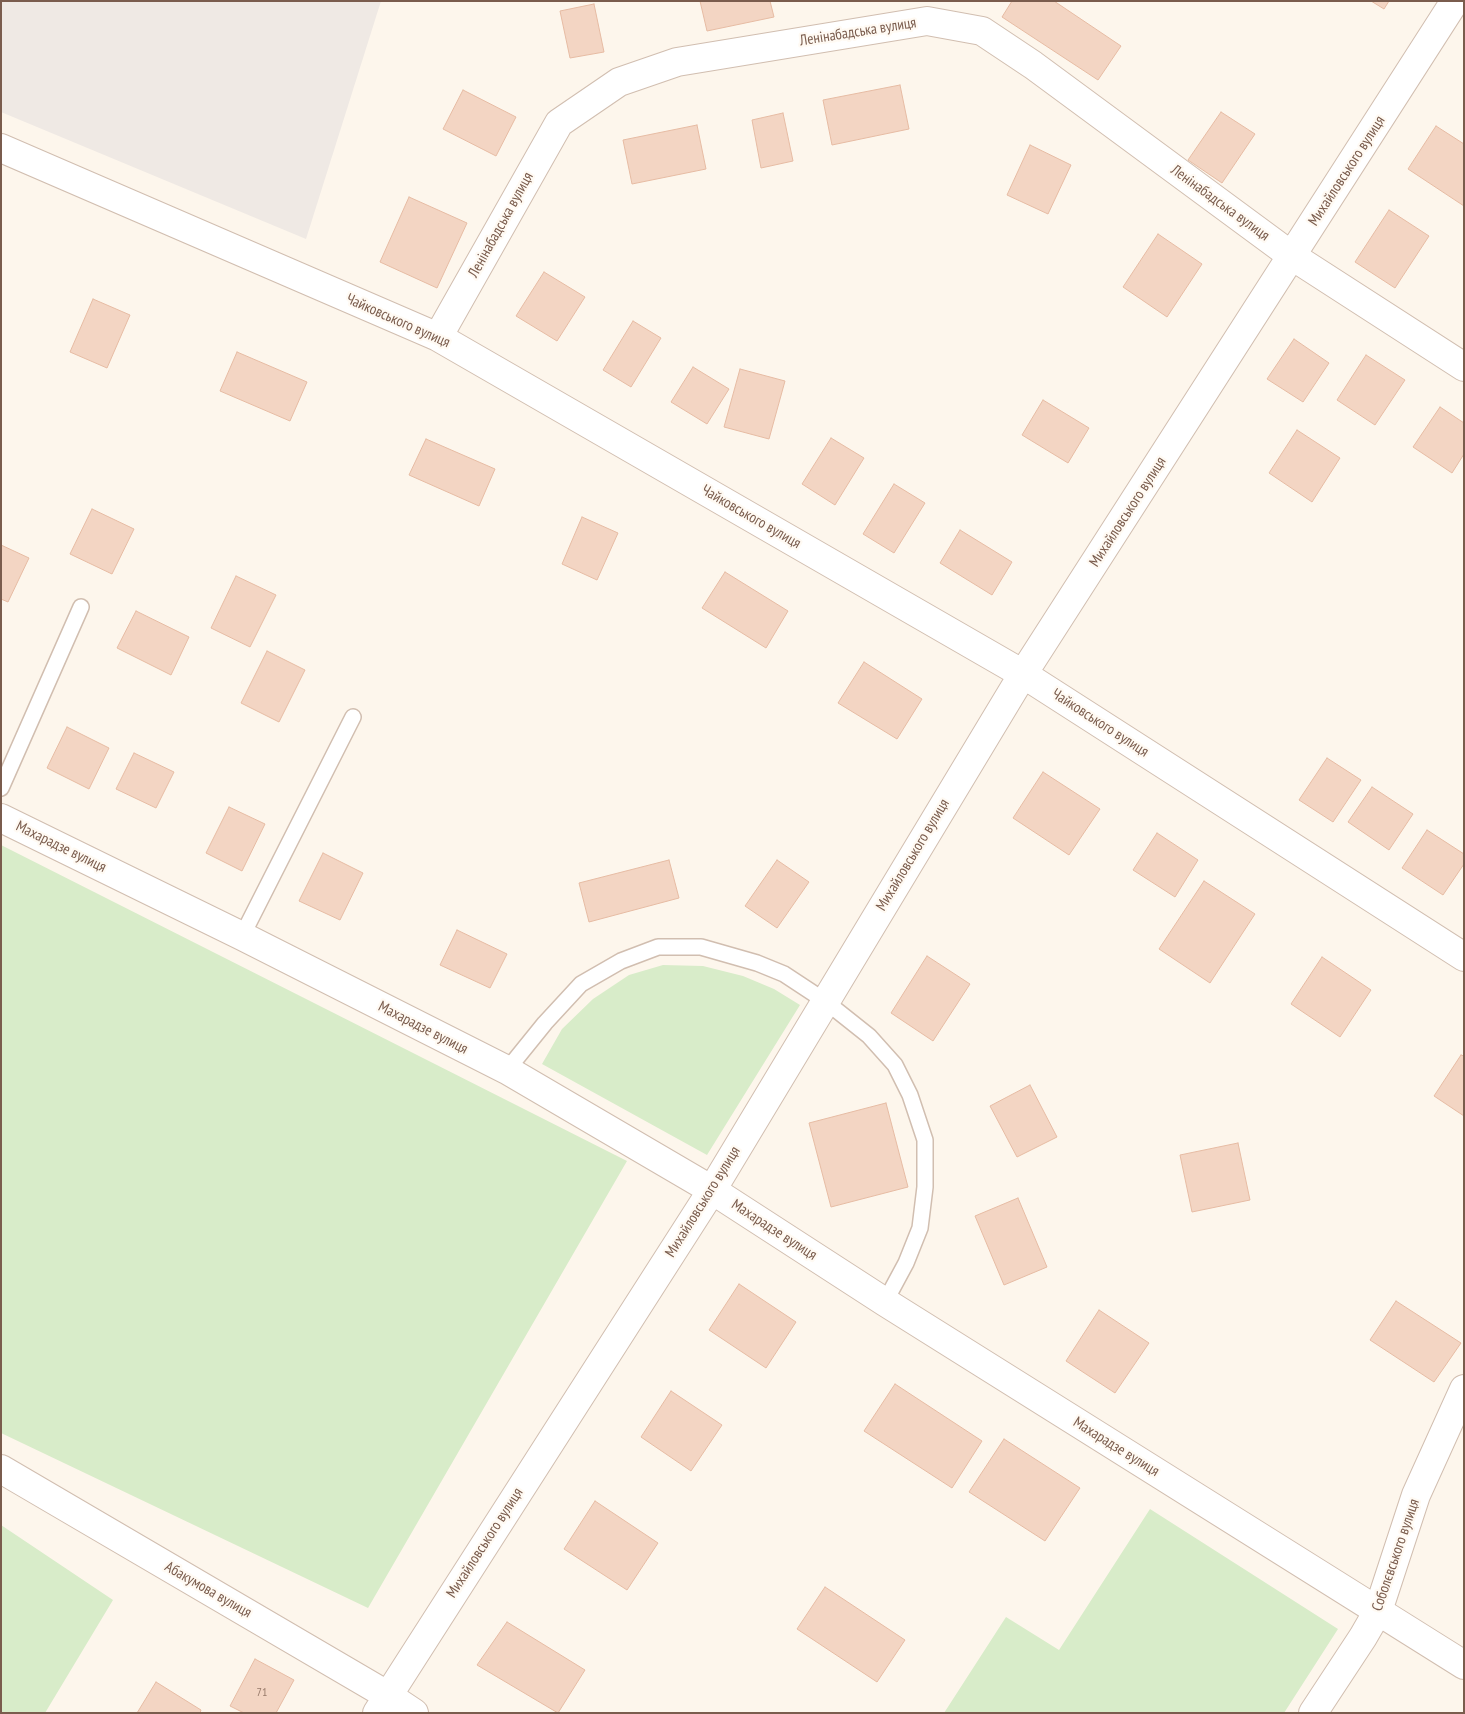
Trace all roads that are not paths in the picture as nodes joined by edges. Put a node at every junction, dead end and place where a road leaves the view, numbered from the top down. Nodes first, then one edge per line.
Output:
1 (1455, 1) edge
2 (1, 148) edge
3 (1292, 256) junction
4 (438, 337) junction
5 (1464, 367) edge
6 (81, 607) dead end
7 (1023, 674) junction
8 (353, 717) dead end
9 (1, 788) edge
10 (1, 818) edge
11 (242, 936) junction
12 (1464, 957) edge
13 (825, 1001) junction
14 (507, 1070) junction
15 (712, 1190) junction
16 (885, 1302) junction
17 (1464, 1389) edge
18 (1, 1469) edge
19 (1378, 1611) junction
20 (1464, 1666) edge
21 (382, 1704) edge
22 (414, 1713) edge
23 (1313, 1713) edge

1 - 3 street, Михайловського вулиця
2 - 4 street, Чайковського вулиця
3 - 4 street, Ленінабадська вулиця
3 - 5 street, Ленінабадська вулиця
3 - 7 street, Михайловського вулиця
4 - 7 street, Чайковського вулиця
6 - 9 lane
7 - 12 street, Чайковського вулиця
7 - 13 street, Михайловського вулиця
8 - 11 lane
10 - 11 street, Махарадзе вулиця
11 - 14 street, Махарадзе вулиця
13 - 14 lane
13 - 15 street, Михайловського вулиця
13 - 16 lane
14 - 15 street, Махарадзе вулиця
15 - 16 street, Махарадзе вулиця
15 - 21 street, Михайловського вулиця
16 - 19 street, Махарадзе вулиця
17 - 19 street, Соболєвського вулиця
18 - 21 street, Абакумова вулиця
19 - 20 street, Махарадзе вулиця
19 - 23 street, Соболєвського вулиця
21 - 22 street, Абакумова вулиця

